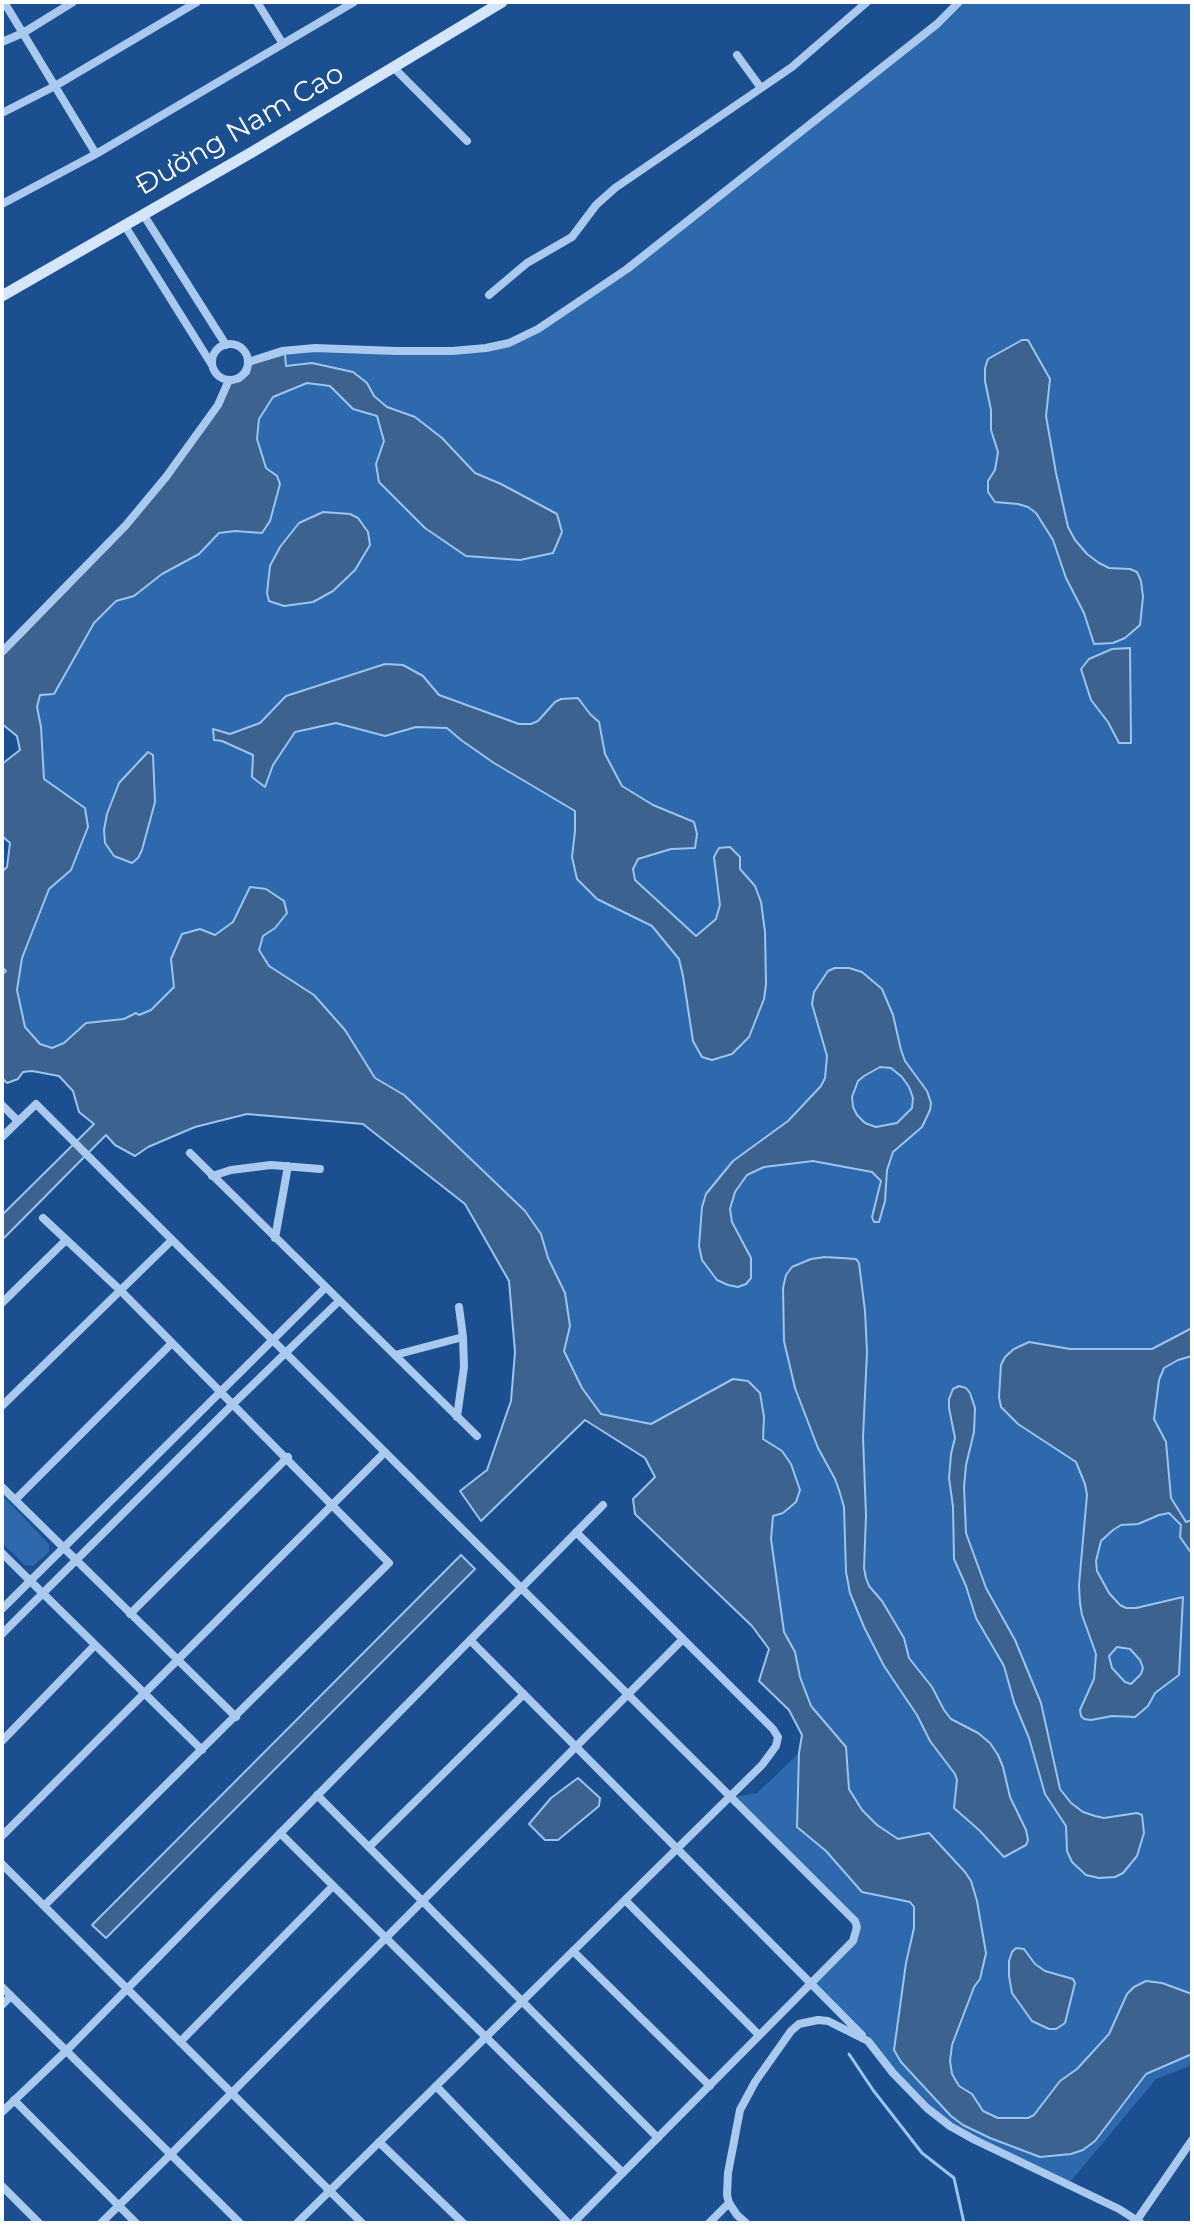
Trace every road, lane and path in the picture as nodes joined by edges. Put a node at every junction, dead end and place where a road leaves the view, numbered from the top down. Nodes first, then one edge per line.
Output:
1 (4, 2) edge
2 (73, 2) edge
3 (197, 2) edge
4 (257, 2) edge
5 (354, 2) edge
6 (502, 2) edge
7 (867, 2) edge
8 (959, 2) edge
9 (23, 33) junction
10 (2, 42) edge
11 (283, 44) junction
12 (737, 55) dead end
13 (393, 67) junction
14 (55, 86) junction
15 (761, 88) junction
16 (2, 113) edge
17 (467, 141) dead end
18 (96, 154) junction
19 (2, 204) edge
20 (143, 214) junction
21 (125, 226) junction
22 (489, 295) dead end
23 (2, 296) edge
24 (226, 345) junction
25 (248, 362) junction
26 (212, 365) junction
27 (229, 380) junction
28 (2, 652) edge
29 (2, 1105) edge
30 (18, 1121) junction
31 (2, 1137) edge
32 (190, 1153) dead end
33 (288, 1166) junction
34 (320, 1169) dead end
35 (212, 1176) junction
36 (43, 1218) dead end
37 (275, 1238) junction
38 (66, 1240) junction
39 (172, 1240) junction
40 (326, 1287) junction
41 (120, 1290) junction
42 (339, 1301) junction
43 (2, 1303) edge
44 (459, 1307) dead end
45 (463, 1337) junction
46 (272, 1339) junction
47 (172, 1343) junction
48 (285, 1353) junction
49 (395, 1355) junction
50 (220, 1391) junction
51 (233, 1404) junction
52 (2, 1406) edge
53 (457, 1417) junction
54 (477, 1436) dead end
55 (385, 1452) junction
56 (288, 1457) junction
57 (2, 1487) edge
58 (15, 1500) junction
59 (332, 1504) junction
60 (603, 1505) dead end
61 (576, 1532) junction
62 (63, 1548) junction
63 (2, 1553) edge
64 (75, 1561) junction
65 (30, 1581) junction
66 (521, 1588) junction
67 (42, 1594) junction
68 (2, 1609) edge
69 (130, 1614) junction
70 (2, 1634) edge
71 (683, 1639) junction
72 (470, 1640) junction
73 (95, 1645) junction
74 (177, 1660) junction
75 (144, 1693) junction
76 (524, 1694) junction
77 (628, 1694) junction
78 (236, 1717) junction
79 (2, 1741) edge
80 (576, 1747) junction
81 (202, 1750) junction
82 (317, 1795) junction
83 (731, 1796) junction
84 (280, 1833) junction
85 (2, 1836) edge
86 (369, 1847) junction
87 (677, 1849) junction
88 (2, 1864) edge
89 (333, 1886) junction
90 (625, 1900) junction
91 (423, 1901) junction
92 (44, 1906) junction
93 (386, 1938) junction
94 (573, 1951) junction
95 (811, 1983) junction
96 (2, 1987) edge
97 (127, 1989) junction
98 (11, 1996) junction
99 (522, 2001) junction
100 (2, 2005) edge
101 (759, 2035) junction
102 (486, 2037) junction
103 (868, 2041) junction
104 (180, 2042) junction
105 (66, 2051) junction
106 (436, 2086) junction
107 (710, 2086) junction
108 (232, 2093) junction
109 (14, 2100) junction
110 (2, 2112) edge
111 (658, 2138) junction
112 (1192, 2140) edge
113 (379, 2142) junction
114 (170, 2155) junction
115 (623, 2173) junction
116 (2, 2186) edge
117 (329, 2191) junction
118 (729, 2203) junction
119 (118, 2206) junction
120 (1139, 2221) edge
121 (39, 2223) edge
122 (101, 2223) edge
123 (136, 2223) edge
124 (240, 2223) edge
125 (297, 2223) edge
126 (362, 2223) edge
127 (463, 2223) edge
128 (570, 2223) edge
129 (709, 2223) edge
130 (746, 2223) edge

1 - 9 street
2 - 9 street
3 - 14 street
4 - 11 street
5 - 11 street
6 - 13 street, Đường Nam Cao
7 - 15 street
8 - 25 street
9 - 10 street
9 - 14 street
11 - 18 street
12 - 15 street
13 - 17 street
13 - 20 street, Đường Nam Cao
14 - 16 street
14 - 18 street
15 - 22 street
18 - 19 street
20 - 21 street, Đường Nam Cao
20 - 24 street
21 - 23 street, Đường Nam Cao
21 - 26 street
24 - 25 street
24 - 26 street
25 - 27 street
26 - 27 street
27 - 28 street
29 - 30 street
30 - 31 street
30 - 39 street
32 - 35 street
33 - 34 street
33 - 35 street
33 - 37 street
35 - 37 street
36 - 38 street
37 - 40 street
38 - 41 street
38 - 43 street
39 - 41 street
39 - 46 street
40 - 42 street
40 - 46 street
41 - 47 street
41 - 52 street
42 - 48 street
42 - 49 street
44 - 45 street
45 - 49 street
45 - 53 street
46 - 48 street
46 - 50 street
47 - 50 street
47 - 58 street
48 - 51 street
48 - 55 street
49 - 53 street
50 - 51 street
50 - 62 street
51 - 56 street
51 - 64 street
53 - 54 street
55 - 59 street
55 - 66 street
56 - 59 street
56 - 69 street
57 - 58 street
58 - 62 street
59 - 74 street
59 - 78 street
60 - 61 street
61 - 66 street
61 - 71 street
62 - 64 street
62 - 65 street
63 - 65 street
64 - 67 street
64 - 69 street
65 - 67 street
65 - 68 street
66 - 72 street
66 - 77 street
67 - 70 street
67 - 73 street
69 - 74 street
71 - 77 street
71 - 83 street
72 - 76 street
72 - 82 street
73 - 75 street
73 - 79 street
74 - 75 street
74 - 78 street
75 - 81 street
75 - 85 street
76 - 80 street
76 - 86 street
77 - 80 street
77 - 83 street
78 - 81 street
80 - 87 street
80 - 91 street
81 - 92 street
82 - 84 street
82 - 86 street
83 - 87 street
83 - 95 street
84 - 89 street
84 - 97 street
86 - 91 street
87 - 90 street
87 - 95 street
88 - 92 street
89 - 93 street
89 - 104 street
90 - 94 street
90 - 101 street
91 - 93 street
91 - 99 street
92 - 97 street
93 - 102 street
93 - 108 street
94 - 99 street
94 - 107 street
95 - 101 street
95 - 103 street
96 - 98 street
97 - 104 street
97 - 105 street
98 - 100 street
98 - 105 street
99 - 102 street
99 - 111 street
101 - 107 street
102 - 106 street
102 - 115 street
103 - 118 street
103 - 120 street
104 - 108 street
105 - 109 street
105 - 114 street
106 - 113 street
106 - 128 street
107 - 111 street
108 - 114 street
108 - 117 street
109 - 110 street
109 - 119 street
111 - 115 street
112 - 120 street
113 - 117 street
113 - 127 street
114 - 119 street
114 - 124 street
115 - 128 street
116 - 121 street
117 - 125 street
117 - 126 street
118 - 129 street
118 - 130 street
119 - 122 street
119 - 123 street

